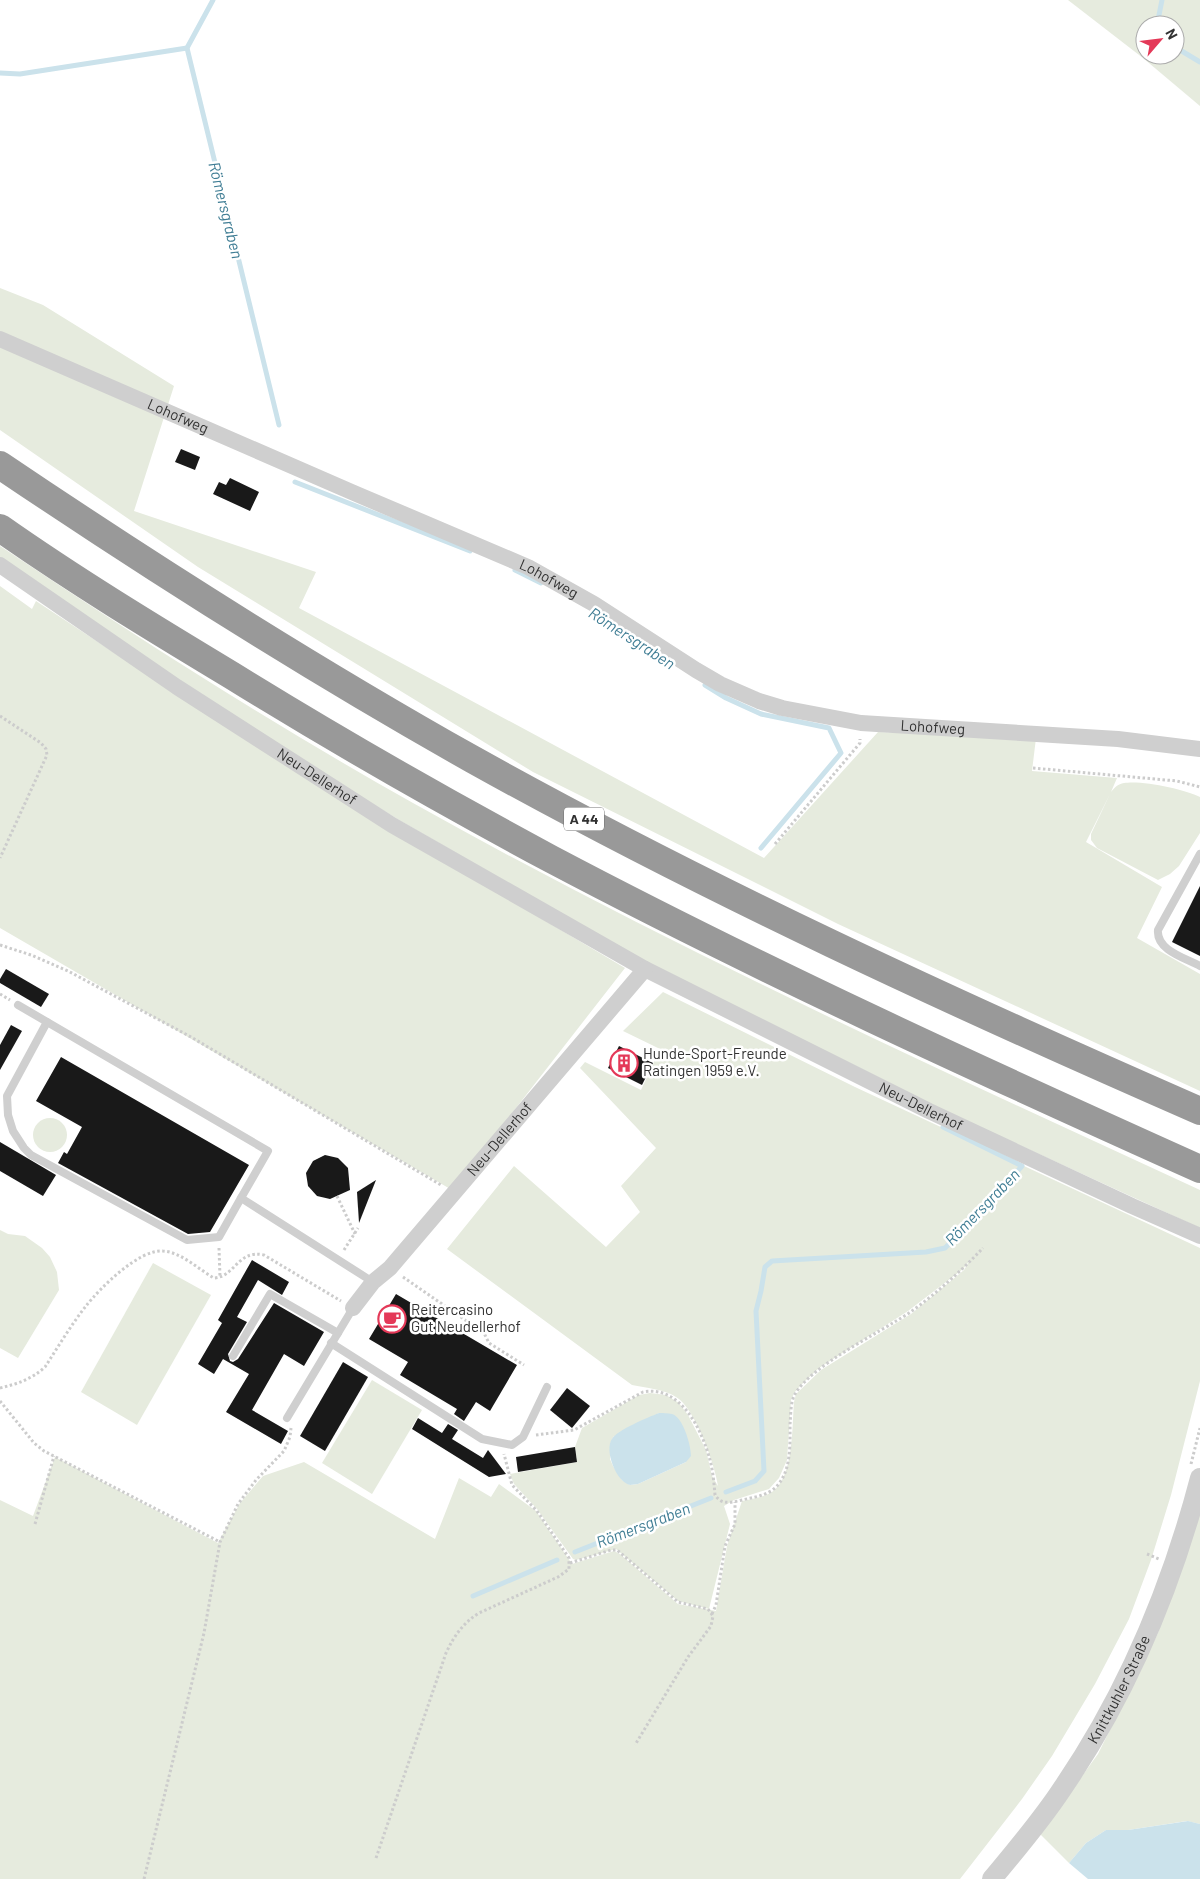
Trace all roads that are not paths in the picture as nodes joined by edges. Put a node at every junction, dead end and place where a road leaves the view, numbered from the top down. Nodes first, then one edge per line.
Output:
1 (0, 339) edge
2 (0, 466) edge
3 (0, 528) edge
4 (0, 565) edge
5 (1200, 749) edge
6 (1200, 854) edge
7 (1200, 966) edge
8 (645, 969) junction
9 (18, 1004) dead end
10 (47, 1022) junction
11 (1200, 1112) edge
12 (1200, 1169) edge
13 (241, 1198) junction
14 (1200, 1236) edge
15 (374, 1282) junction
16 (353, 1308) joint
17 (338, 1333) junction
18 (332, 1343) junction
19 (233, 1356) dead end
20 (547, 1387) dead end
21 (287, 1418) road end
22 (1195, 1471) edge
23 (992, 1879) edge

1 - 5 street, Lohofweg
2 - 11 highway, A 44
3 - 12 highway
4 - 8 street, Neu-Dellerhof
6 - 7 lane
8 - 14 street, Neu-Dellerhof
8 - 15 street, Neu-Dellerhof
9 - 10 lane
10 - 13 lane
10 - 13 lane
13 - 15 lane
15 - 16 street, Neu-Dellerhof
16 - 17 lane
17 - 18 lane
17 - 19 lane
18 - 20 lane
18 - 21 lane
22 - 23 street, Knittkuhler Straße

